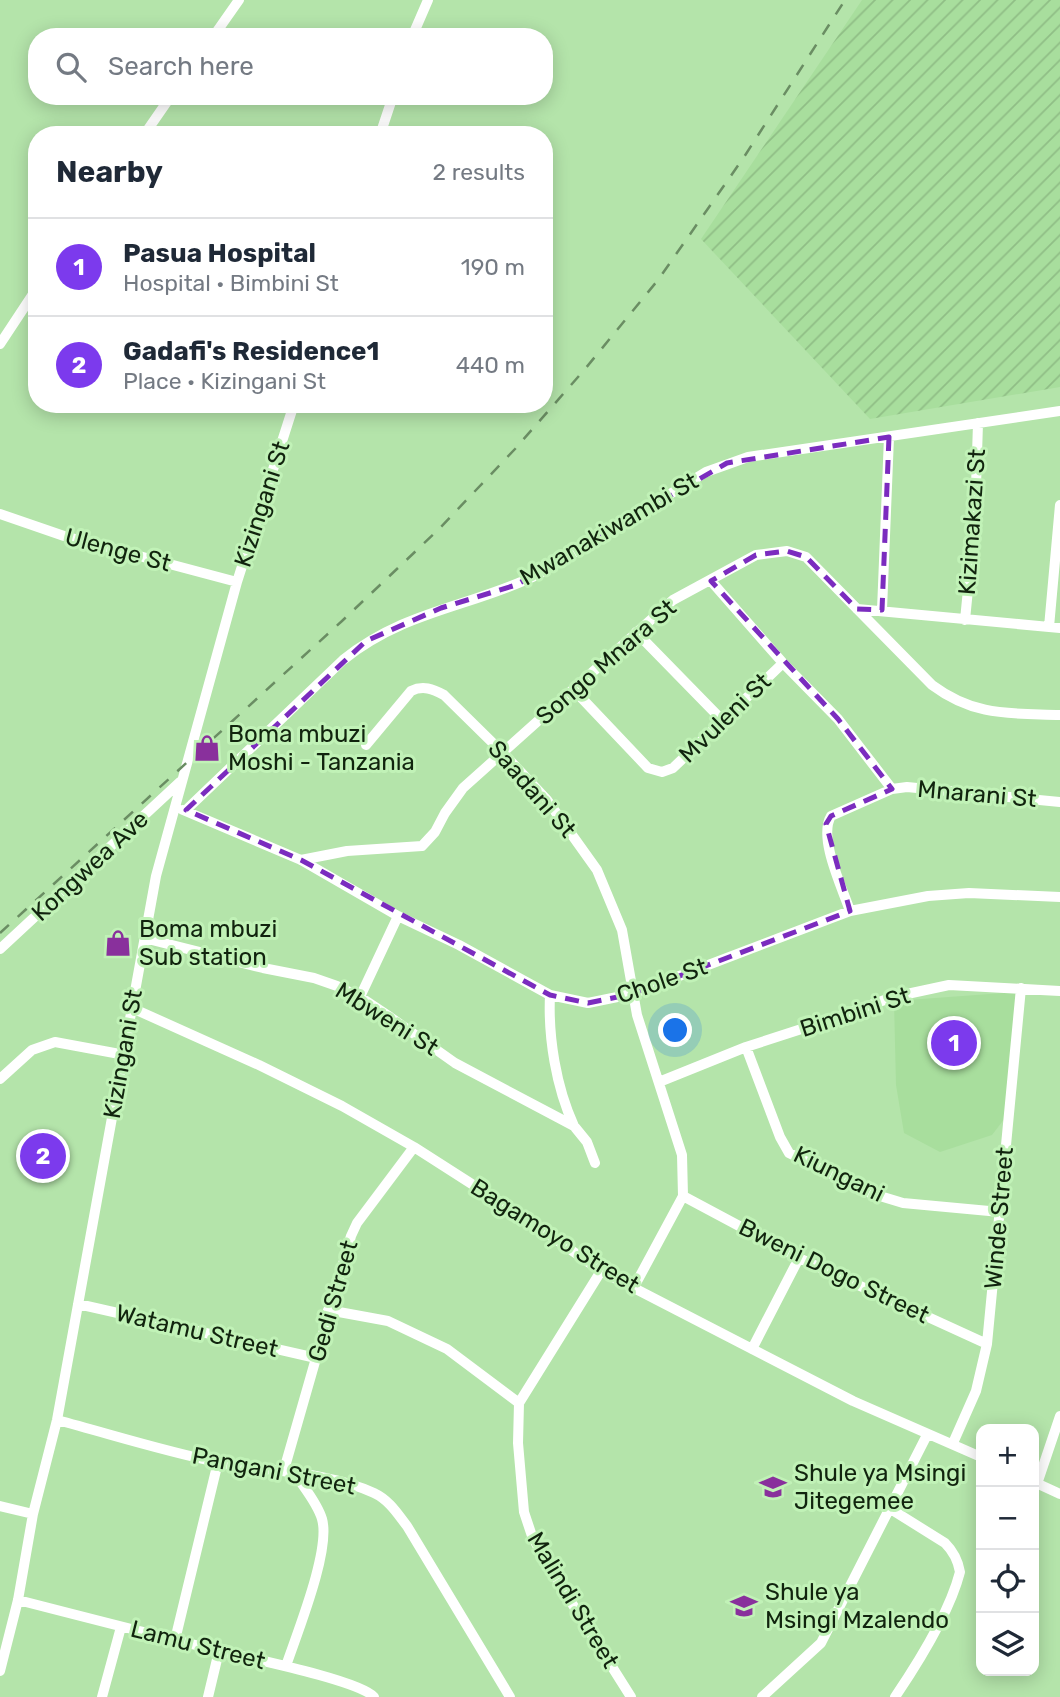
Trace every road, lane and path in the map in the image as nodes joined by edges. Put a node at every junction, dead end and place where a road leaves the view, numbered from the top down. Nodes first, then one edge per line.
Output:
1 (239, 0) edge
2 (428, 0) edge
3 (219, 28) edge
4 (416, 28) edge
5 (165, 105) edge
6 (390, 105) edge
7 (150, 126) edge
8 (383, 126) edge
9 (28, 302) edge
10 (0, 344) edge
11 (1060, 411) edge
12 (290, 413) edge
13 (978, 423) junction
14 (889, 437) junction
15 (1060, 505) edge
16 (0, 514) edge
17 (711, 581) junction
18 (237, 582) junction
19 (857, 609) junction
20 (882, 610) junction
21 (965, 620) junction
22 (1055, 628) edge
23 (636, 632) junction
24 (783, 663) junction
25 (574, 690) junction
26 (1060, 715) edge
27 (722, 720) junction
28 (366, 745) dead end
29 (503, 753) junction
30 (180, 782) junction
31 (892, 789) junction
32 (1060, 802) edge
33 (173, 808) junction
34 (186, 810) junction
35 (301, 860) junction
36 (1060, 897) edge
37 (850, 911) junction
38 (398, 916) junction
39 (144, 938) junction
40 (0, 949) edge
41 (1021, 988) junction
42 (1060, 990) edge
43 (632, 994) junction
44 (550, 995) junction
45 (360, 997) junction
46 (132, 1008) junction
47 (746, 1047) junction
48 (125, 1055) junction
49 (0, 1079) edge
50 (659, 1082) junction
51 (574, 1126) junction
52 (414, 1147) junction
53 (595, 1163) dead end
54 (683, 1196) junction
55 (1000, 1212) junction
56 (799, 1258) junction
57 (601, 1271) junction
58 (634, 1287) junction
59 (78, 1304) junction
60 (328, 1310) junction
61 (987, 1344) junction
62 (752, 1349) junction
63 (316, 1358) junction
64 (519, 1403) junction
65 (1060, 1416) edge
66 (57, 1420) junction
67 (927, 1435) junction
68 (953, 1443) junction
69 (976, 1454) edge
70 (218, 1462) junction
71 (289, 1471) junction
72 (1039, 1475) edge
73 (1039, 1484) edge
74 (1060, 1494) edge
75 (0, 1506) edge
76 (888, 1508) junction
77 (33, 1514) junction
78 (18, 1600) junction
79 (121, 1627) junction
80 (175, 1640) junction
81 (219, 1651) junction
82 (286, 1666) junction
83 (0, 1671) edge
84 (629, 1696) edge
85 (102, 1697) edge
86 (208, 1697) edge
87 (374, 1697) edge
88 (510, 1697) edge
89 (762, 1697) edge
90 (895, 1697) edge

1 - 3 street
2 - 4 street
5 - 7 street
6 - 8 street
9 - 10 street
11 - 13 street, Mwanakiwambi St
12 - 18 street, Kizingani St
13 - 14 street, Mwanakiwambi St
13 - 21 street, Kizimakazi St
14 - 20 street
14 - 34 street, Mwanakiwambi St
15 - 22 street
16 - 18 street, Ulenge St
17 - 19 street, Songo Mnara St
17 - 23 street, Songo Mnara St
17 - 24 street
18 - 30 street, Kizingani St
19 - 20 street
19 - 26 street, Songo Mnara St
20 - 21 street
21 - 22 street
23 - 25 street, Songo Mnara St
23 - 27 street
24 - 27 street, Mvuleni St
24 - 31 street
25 - 27 street, Mvuleni St
25 - 29 street, Songo Mnara St
28 - 29 street, Saadani St
29 - 35 street, Songo Mnara St
29 - 43 street, Saadani St
30 - 33 street, Kizingani St
30 - 40 street, Kongwea Ave
31 - 32 street, Mnarani St
31 - 37 street, Mnarani St
33 - 34 street, Chole St
33 - 39 street, Kizingani St
34 - 35 street, Chole St
35 - 38 street, Chole St
36 - 37 street, Chole St
37 - 43 street, Chole St
38 - 44 street, Chole St
38 - 45 street
39 - 45 street, Mbweni St
39 - 46 street, Kizingani St
41 - 42 street, Bimbini St
41 - 47 street, Bimbini St
41 - 55 street, Winde Street
43 - 44 street, Chole St
43 - 50 street, Saadani St
44 - 51 street
45 - 51 street, Mbweni St
46 - 48 street, Kizingani St
46 - 52 street, Bagamoyo Street
47 - 50 street, Bimbini St
47 - 55 street, Kiungani
48 - 49 street
48 - 59 street, Kizingani St
50 - 54 street, Saadani St
51 - 53 street
52 - 57 street, Bagamoyo Street
52 - 60 street, Gedi Street
54 - 56 street, Bweni Dogo Street
54 - 58 street
55 - 61 street, Winde Street
56 - 61 street, Bweni Dogo Street
56 - 62 street
57 - 58 street, Bagamoyo Street
57 - 64 street
58 - 62 street, Bagamoyo Street
59 - 63 street, Watamu Street
59 - 66 street, Kizingani St
60 - 63 street, Gedi Street
60 - 64 street
61 - 68 street, Winde Street
62 - 67 street, Bagamoyo Street
63 - 71 street, Gedi Street
64 - 84 street, Malindi Street
65 - 72 street
66 - 70 street, Pangani Street
66 - 77 street, Kizingani St
67 - 68 street, Bagamoyo Street
67 - 76 street
68 - 69 street, Bagamoyo Street
70 - 71 street, Pangani Street
70 - 80 street
71 - 82 street
71 - 88 street, Pangani Street
73 - 74 street
75 - 77 street
76 - 89 street
76 - 90 street
77 - 78 street, Kizingani St
78 - 79 street, Lamu Street
78 - 83 street, Kizingani St
79 - 80 street, Lamu Street
79 - 85 street
80 - 81 street, Lamu Street
81 - 82 street, Lamu Street
81 - 86 street
82 - 87 street, Lamu Street

